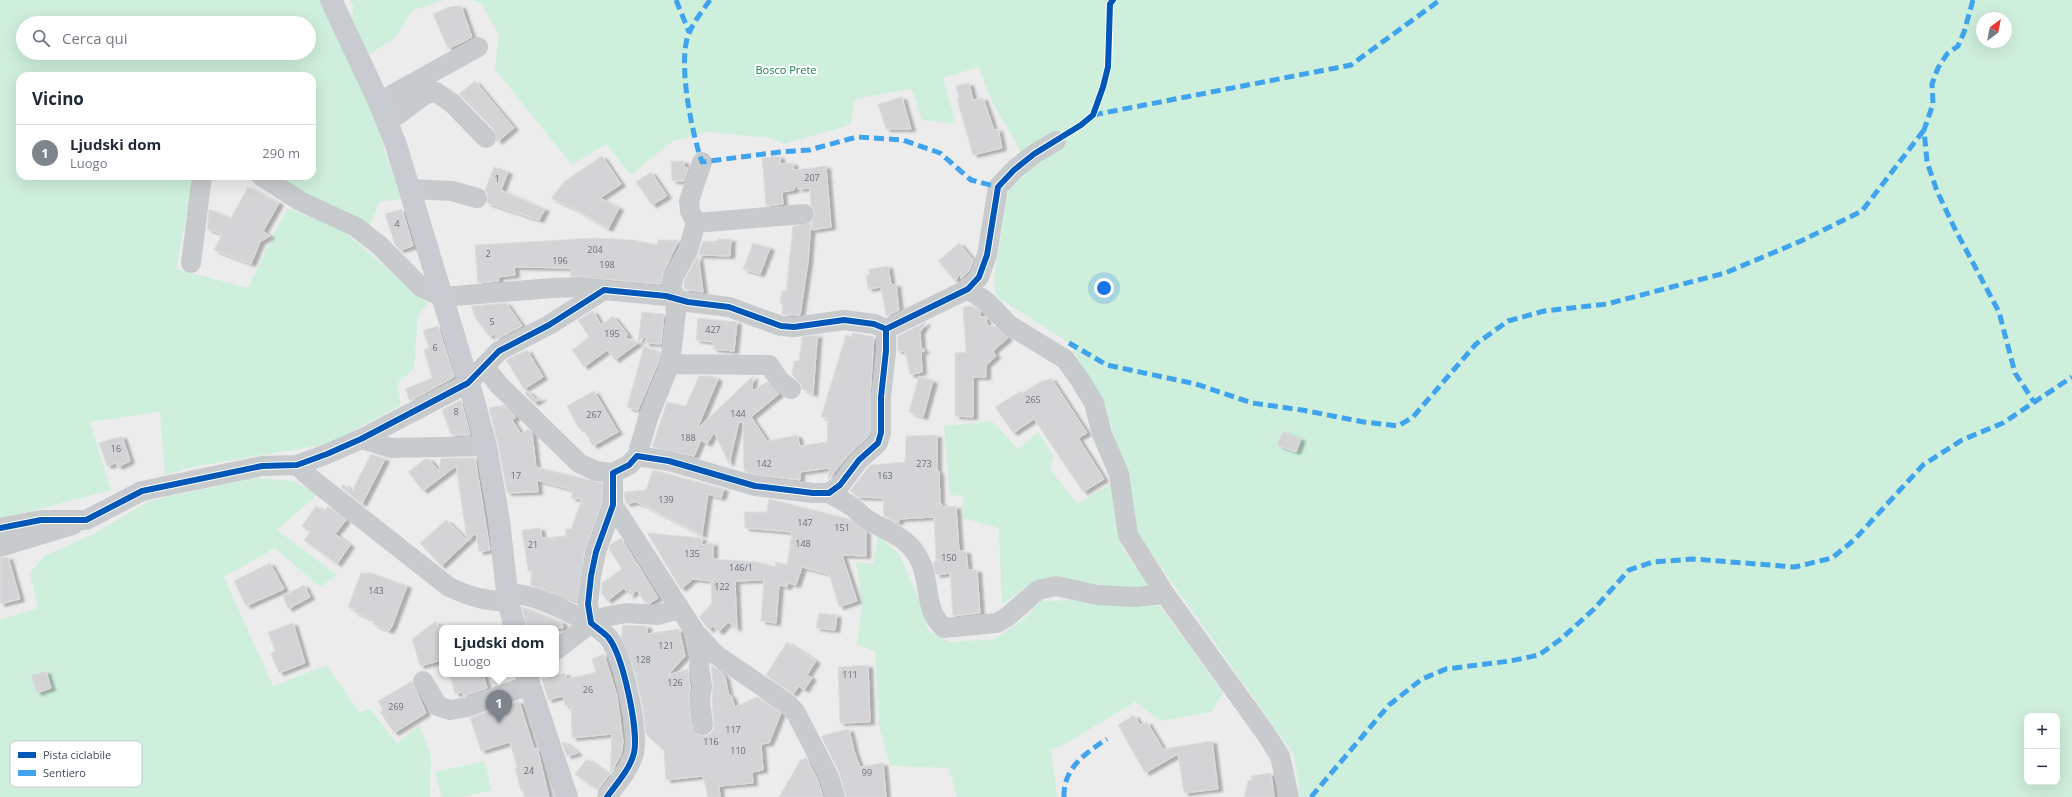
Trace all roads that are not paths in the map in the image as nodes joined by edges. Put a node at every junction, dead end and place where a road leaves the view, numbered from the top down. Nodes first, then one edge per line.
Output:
1 (332, 0) edge
2 (478, 47) dead end
3 (380, 102) junction
4 (388, 122) junction
5 (486, 138) dead end
6 (1056, 141) dead end
7 (702, 162) dead end
8 (201, 180) edge
9 (267, 180) edge
10 (410, 189) junction
11 (477, 198) dead end
12 (804, 214) dead end
13 (696, 223) junction
14 (191, 263) dead end
15 (968, 289) junction
16 (604, 290) junction
17 (442, 297) junction
18 (674, 298) junction
19 (886, 329) junction
20 (670, 364) junction
21 (484, 366) junction
22 (468, 383) junction
23 (791, 389) dead end
24 (362, 439) junction
25 (486, 446) junction
26 (637, 456) junction
27 (297, 465) junction
28 (613, 473) junction
29 (829, 493) junction
30 (613, 505) junction
31 (86, 520) junction
32 (0, 528) edge
33 (0, 547) edge
34 (1166, 594) junction
35 (508, 597) junction
36 (680, 610) junction
37 (591, 624) junction
38 (514, 625) edge
39 (695, 632) junction
40 (559, 648) edge
41 (529, 677) edge
42 (424, 681) dead end
43 (703, 725) dead end
44 (567, 797) edge
45 (607, 797) edge
46 (835, 797) edge
47 (1289, 797) edge

1 - 3 main road
2 - 3 street
3 - 4 main road
4 - 5 street
4 - 10 main road
6 - 15 street
7 - 13 street
8 - 14 street
9 - 17 street
10 - 11 street
10 - 17 main road
12 - 13 street
13 - 18 street
15 - 19 street
15 - 34 street
16 - 17 street
16 - 18 street
16 - 21 street
17 - 22 main road
18 - 19 street
18 - 20 street
19 - 29 street
20 - 23 street
20 - 26 street
21 - 22 street
21 - 28 street
22 - 24 street
22 - 25 main road
24 - 25 street
24 - 27 street
25 - 35 main road
26 - 28 street
26 - 29 street
27 - 31 street
27 - 35 street
28 - 30 street
29 - 34 street
30 - 36 street
30 - 37 street
31 - 32 street
31 - 33 street
34 - 47 street
35 - 37 street
35 - 38 main road
36 - 37 street
36 - 39 street
37 - 40 street
37 - 45 street
39 - 43 street
39 - 46 street
41 - 42 street
41 - 44 main road

